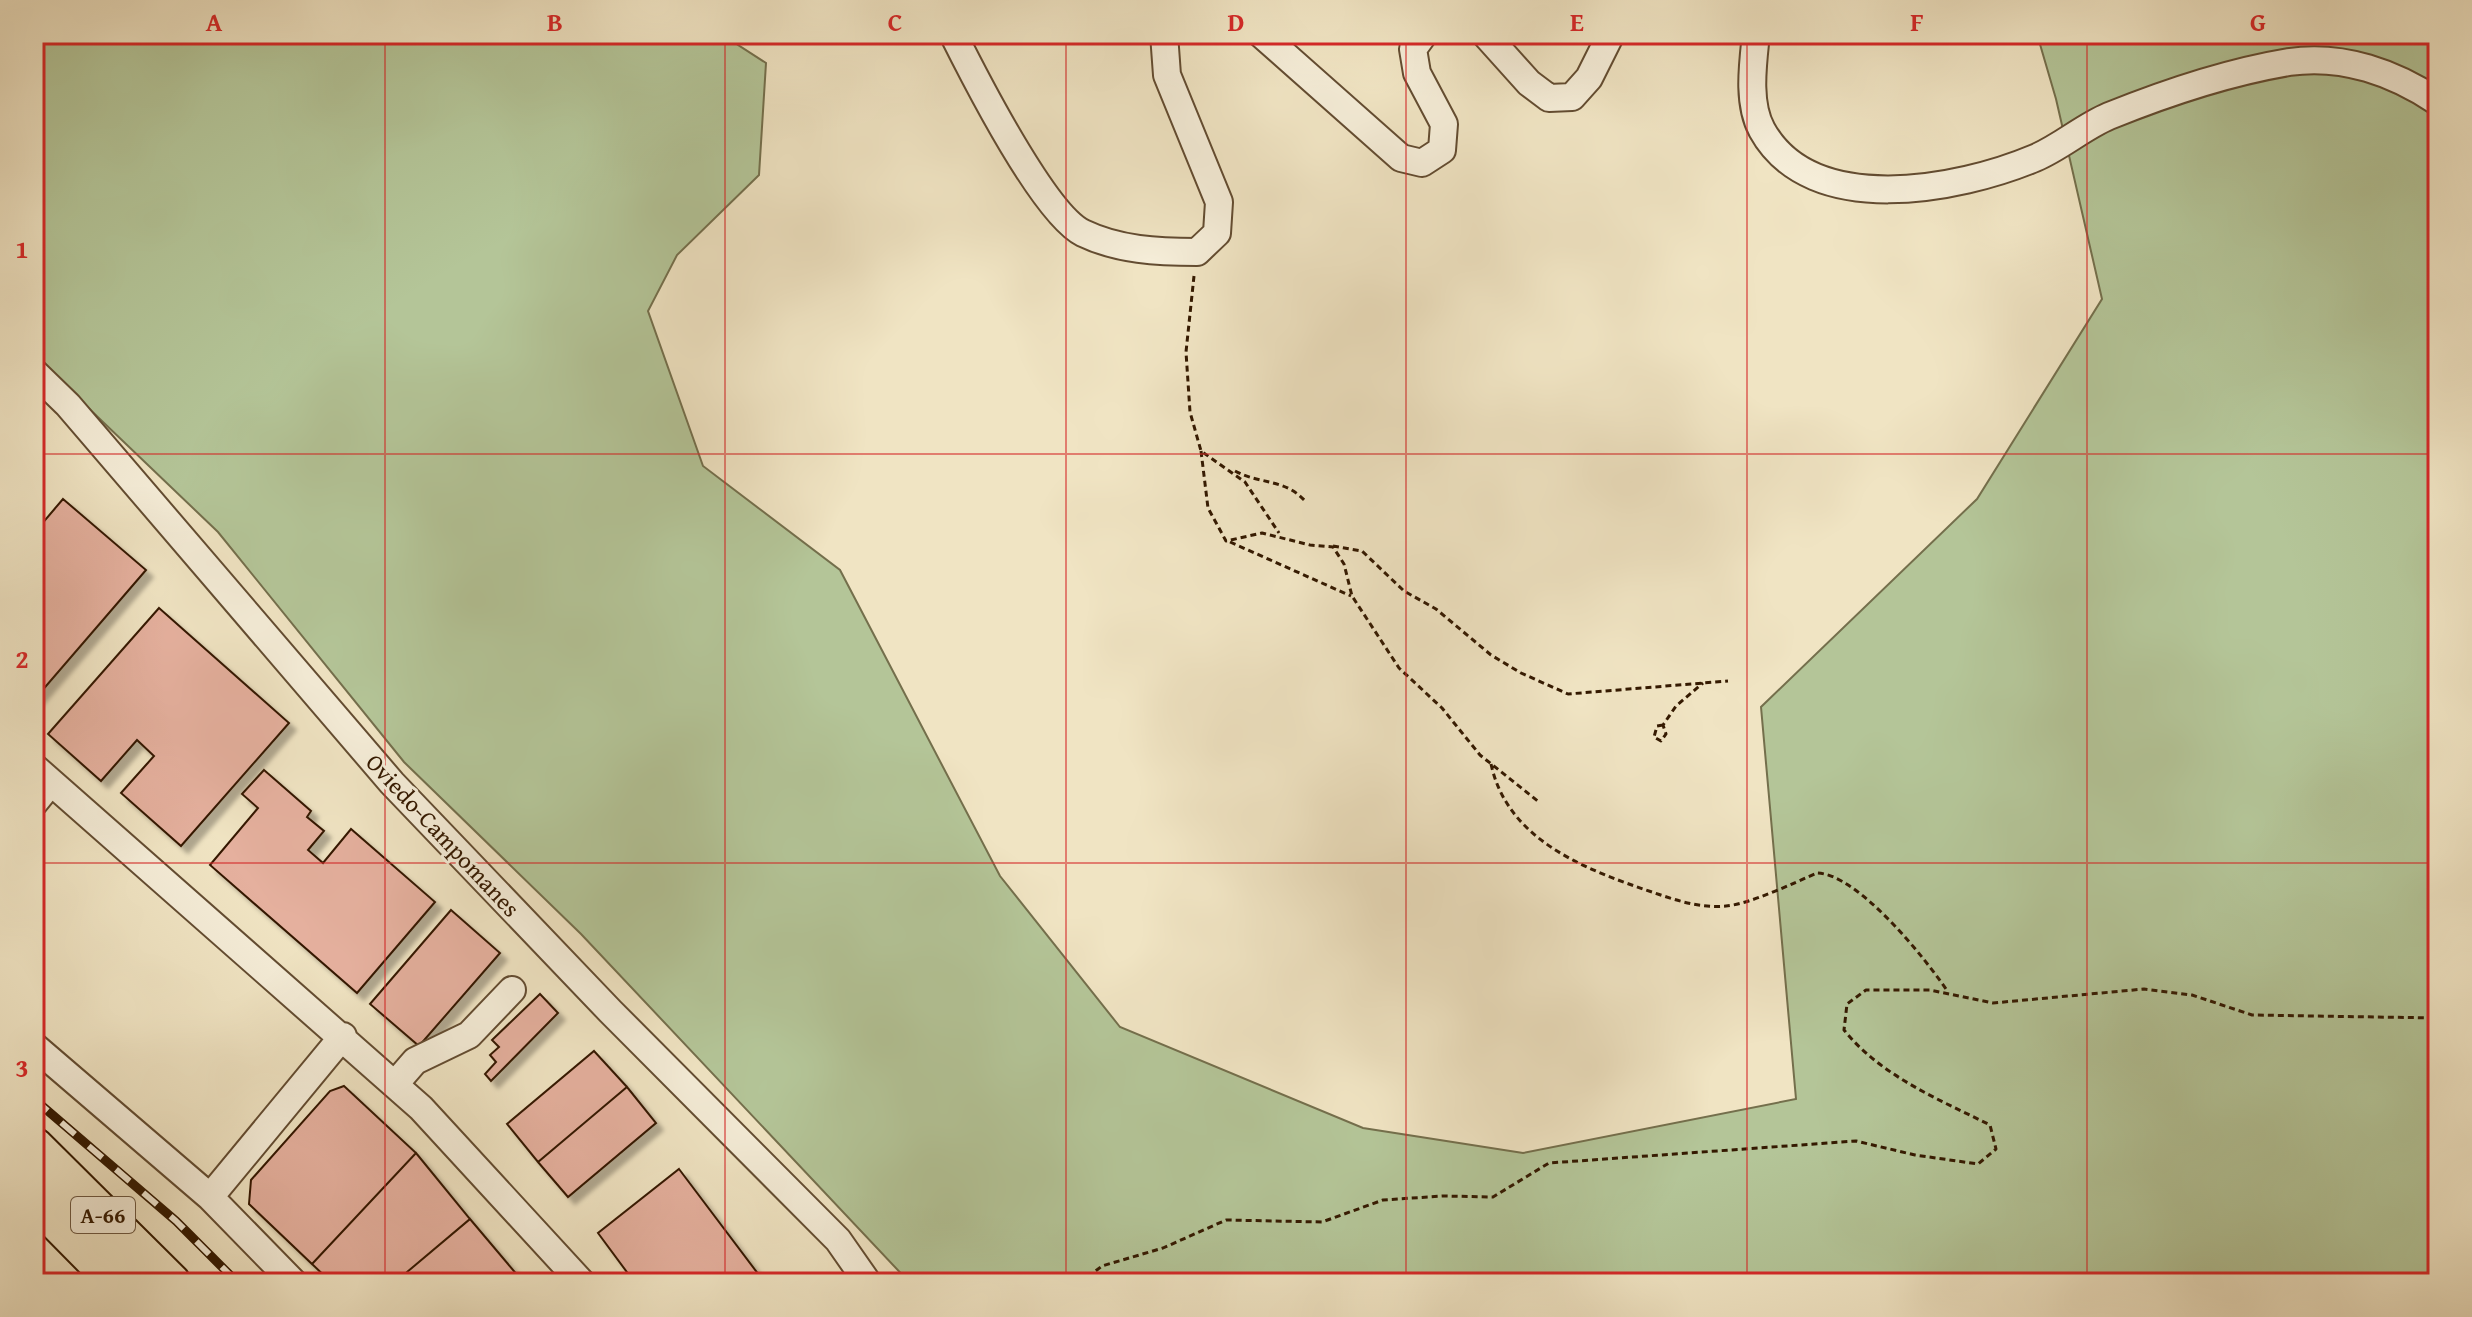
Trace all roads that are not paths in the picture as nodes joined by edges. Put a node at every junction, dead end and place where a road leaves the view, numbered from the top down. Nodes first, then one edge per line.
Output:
1 (953, 34) edge
2 (1164, 34) edge
3 (1261, 34) edge
4 (1424, 34) edge
5 (1485, 34) edge
6 (1611, 34) edge
7 (1756, 34) edge
8 (2438, 102) edge
9 (34, 372) edge
10 (43, 775) edge
11 (34, 803) edge
12 (512, 990) dead end
13 (343, 1036) junction
14 (34, 1046) edge
15 (395, 1084) junction
16 (34, 1147) edge
17 (210, 1197) junction
18 (34, 1198) edge
19 (118, 1283) edge
20 (171, 1283) edge
21 (294, 1283) edge
22 (582, 1283) edge
23 (868, 1283) edge

1 - 2 street
3 - 4 street
5 - 6 street
7 - 8 street
9 - 23 street, Oviedo-Campomanes
10 - 11 street
10 - 13 street
12 - 15 street
13 - 15 street
13 - 17 street
14 - 17 street
15 - 22 street
16 - 20 highway, A-66
17 - 21 street
18 - 19 highway, A-66

